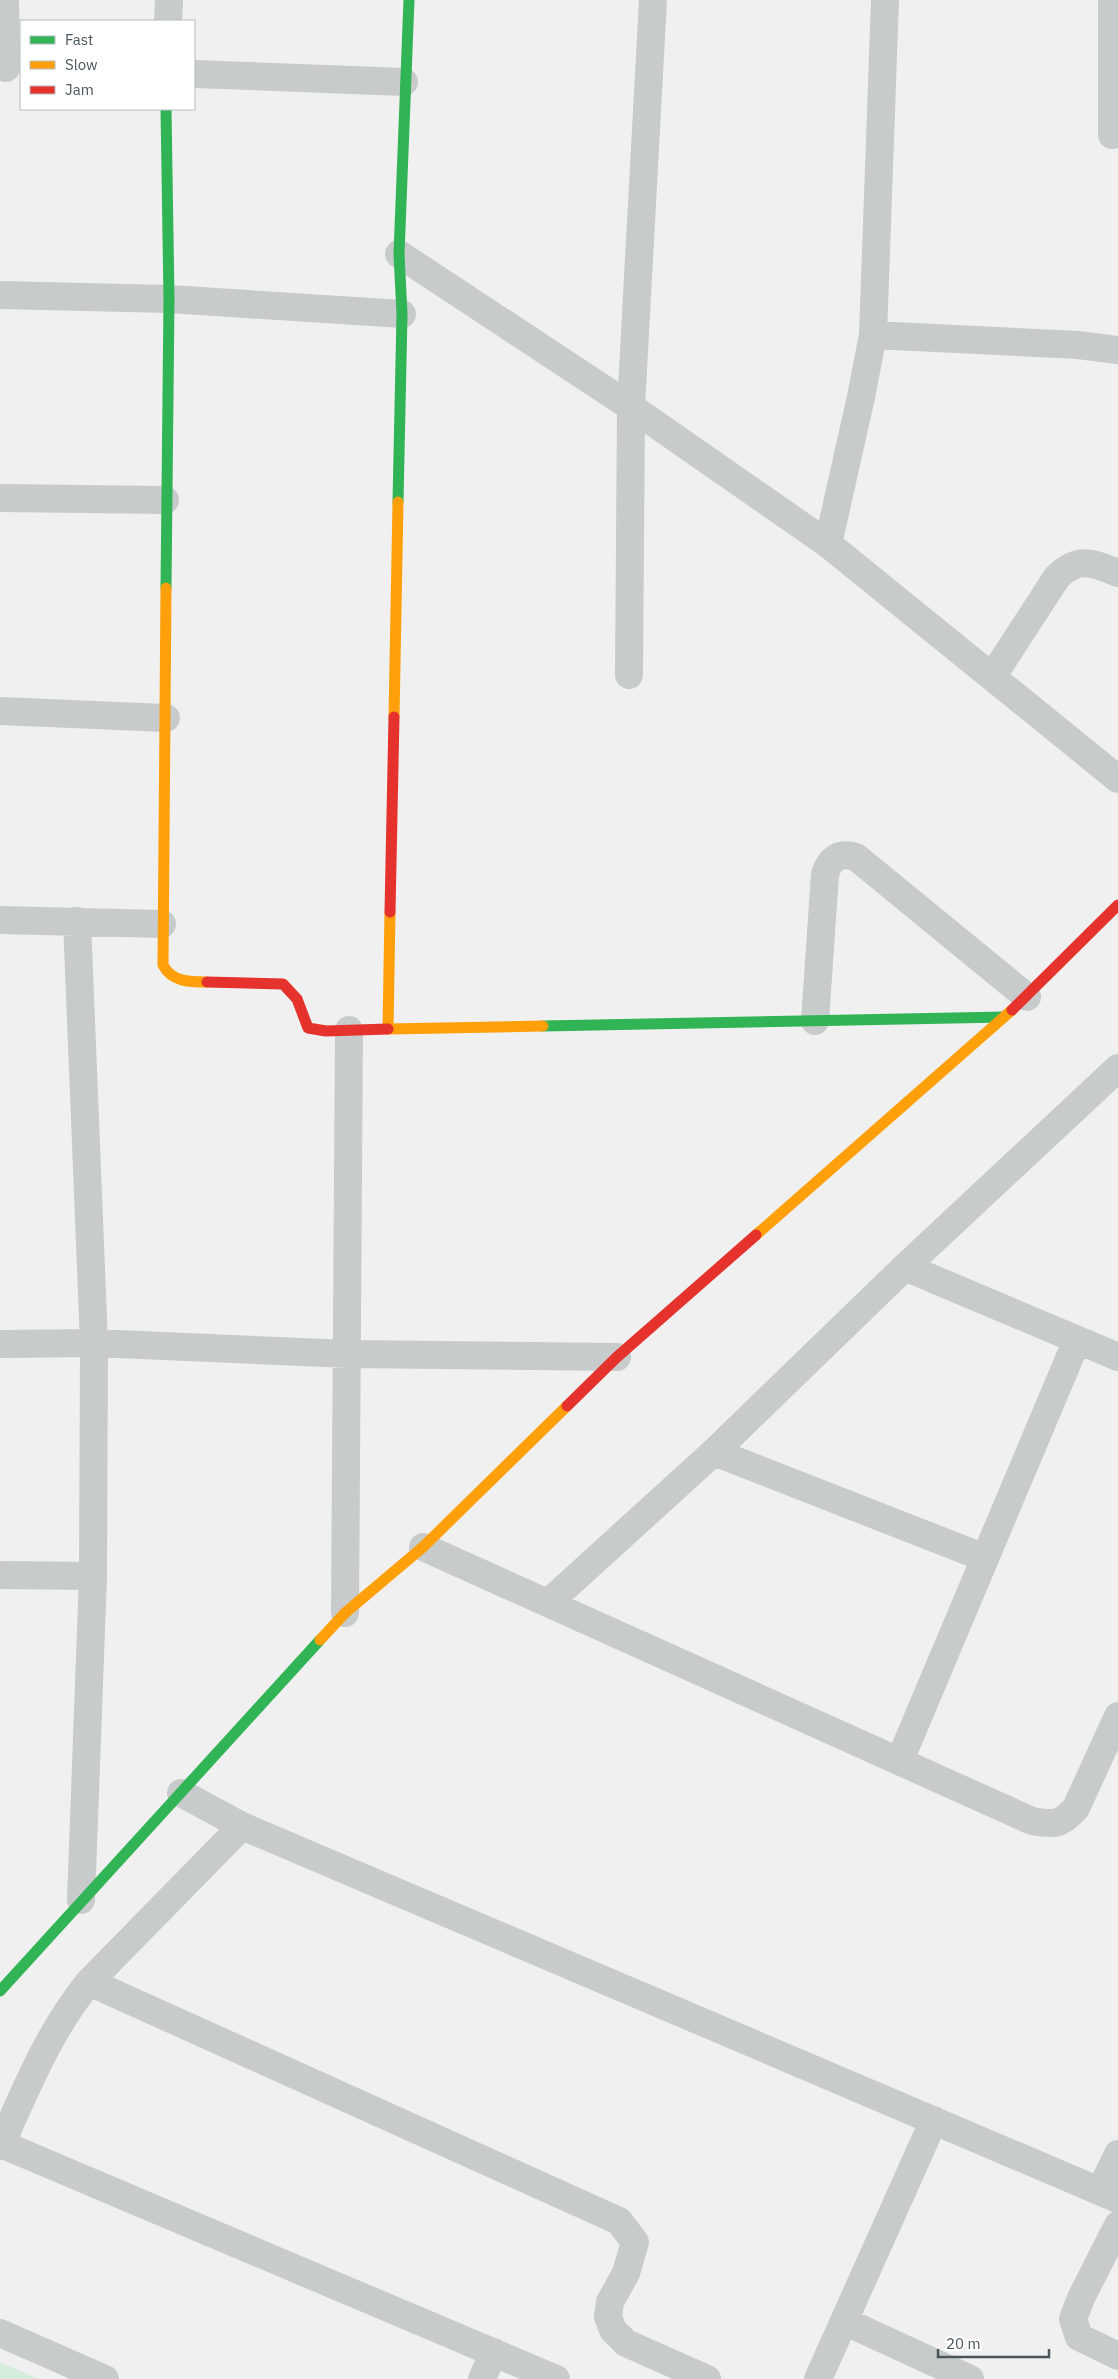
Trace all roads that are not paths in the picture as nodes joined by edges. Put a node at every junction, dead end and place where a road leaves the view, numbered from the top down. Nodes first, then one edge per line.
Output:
1 (5, 0) edge
2 (169, 0) edge
3 (409, 0) edge
4 (652, 0) edge
5 (884, 0) edge
6 (1112, 0) edge
7 (168, 20) edge
8 (9, 68) edge
9 (195, 74) edge
10 (404, 82) junction
11 (166, 110) edge
12 (1112, 135) dead end
13 (399, 254) junction
14 (0, 295) edge
15 (169, 299) junction
16 (402, 314) junction
17 (873, 335) junction
18 (1118, 350) edge
19 (631, 407) junction
20 (0, 498) edge
21 (165, 500) junction
22 (828, 544) junction
23 (1118, 573) edge
24 (629, 675) dead end
25 (992, 677) junction
26 (0, 711) edge
27 (166, 718) junction
28 (1118, 779) edge
29 (1118, 906) edge
30 (0, 920) edge
31 (77, 921) junction
32 (162, 924) junction
33 (1027, 997) junction
34 (1004, 1017) junction
35 (815, 1021) junction
36 (388, 1029) junction
37 (349, 1030) junction
38 (1118, 1068) edge
39 (905, 1267) junction
40 (1077, 1340) junction
41 (94, 1343) junction
42 (0, 1344) edge
43 (348, 1354) junction
44 (617, 1357) junction
45 (1118, 1357) edge
46 (714, 1452) junction
47 (423, 1547) junction
48 (985, 1558) junction
49 (0, 1575) edge
50 (93, 1576) junction
51 (548, 1603) junction
52 (345, 1613) junction
53 (1118, 1716) edge
54 (900, 1760) junction
55 (181, 1793) junction
56 (242, 1826) junction
57 (81, 1900) junction
58 (89, 1982) junction
59 (0, 1991) edge
60 (934, 2120) junction
61 (0, 2145) edge
62 (1118, 2154) edge
63 (1109, 2195) edge
64 (1118, 2225) edge
65 (844, 2320) junction
66 (0, 2333) edge
67 (494, 2352) junction
68 (1118, 2356) edge
69 (105, 2379) edge
70 (482, 2379) edge
71 (556, 2379) edge
72 (707, 2379) edge
73 (818, 2379) edge
74 (970, 2379) edge

1 - 8 street
2 - 7 street
3 - 10 street
4 - 19 street
5 - 17 street
6 - 12 street
9 - 10 street
10 - 13 street
11 - 15 street
13 - 16 street
13 - 19 street
14 - 15 street
15 - 16 street
15 - 21 street
16 - 36 street
17 - 18 street
17 - 22 street
19 - 22 street
19 - 24 street
20 - 21 street
21 - 27 street
22 - 25 street
23 - 25 street
25 - 28 street
26 - 27 street
27 - 32 street
29 - 33 street
30 - 31 street
31 - 32 street
31 - 41 street
32 - 37 street
33 - 34 street
33 - 35 street
34 - 35 street
34 - 44 street
35 - 36 street
36 - 37 street
37 - 43 street
38 - 39 street
39 - 40 street
39 - 46 street
40 - 45 street
40 - 48 street
41 - 42 street
41 - 43 street
41 - 50 street
43 - 44 street
43 - 52 street
44 - 47 street
46 - 48 street
46 - 51 street
47 - 51 street
47 - 52 street
48 - 54 street
49 - 50 street
50 - 57 street
51 - 54 street
52 - 55 street
53 - 54 street
55 - 56 street
55 - 57 street
56 - 58 street
56 - 60 street
57 - 59 street
58 - 61 street
58 - 72 street
60 - 63 street
60 - 65 street
61 - 67 street
62 - 63 street
64 - 68 street
65 - 73 street
65 - 74 street
66 - 69 street
67 - 70 street
67 - 71 street

